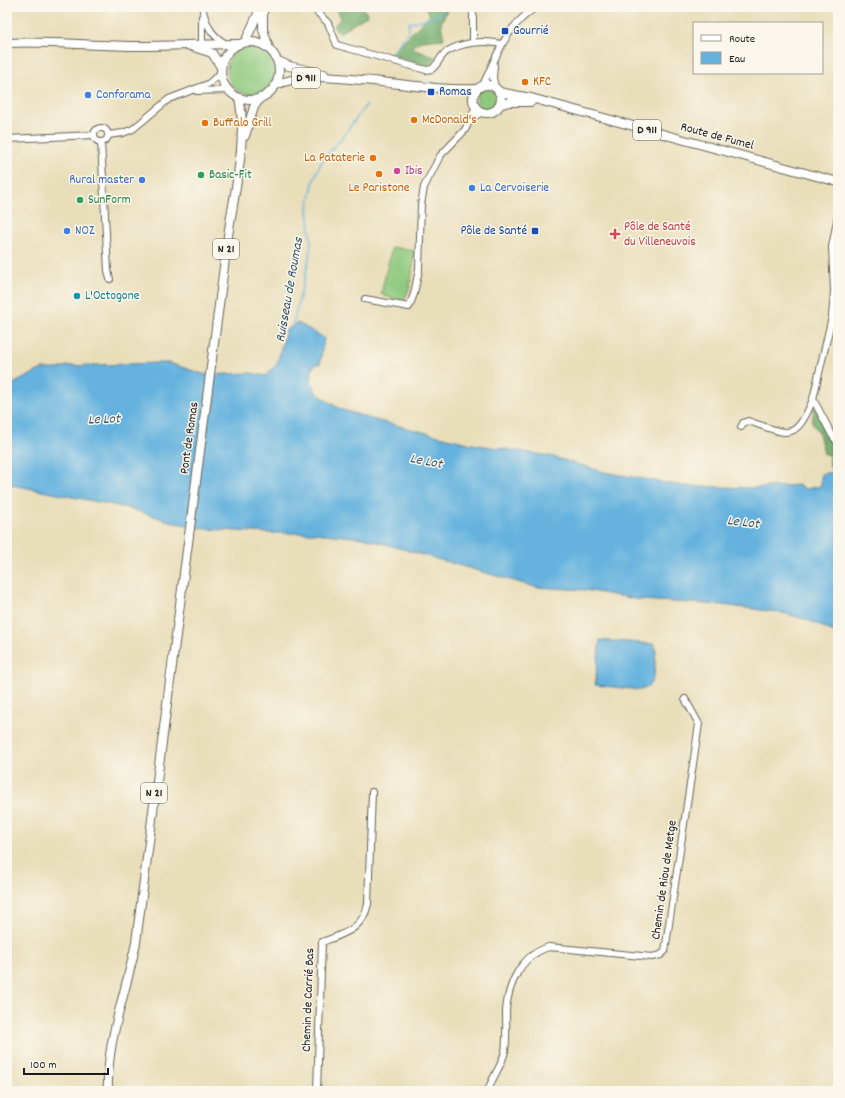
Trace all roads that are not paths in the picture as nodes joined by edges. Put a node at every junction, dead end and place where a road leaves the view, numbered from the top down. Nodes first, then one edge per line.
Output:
1 (262, 7) edge
2 (312, 7) edge
3 (473, 7) edge
4 (536, 7) edge
5 (203, 9) edge
6 (473, 42) junction
7 (7, 43) edge
8 (241, 43) junction
9 (226, 44) junction
10 (500, 44) junction
11 (202, 46) junction
12 (269, 48) junction
13 (496, 57) junction
14 (278, 60) junction
15 (221, 70) junction
16 (337, 77) junction
17 (276, 85) junction
18 (480, 87) junction
19 (444, 88) junction
20 (228, 90) junction
21 (497, 90) junction
22 (191, 91) junction
23 (239, 98) junction
24 (260, 98) junction
25 (544, 102) junction
26 (474, 104) junction
27 (499, 105) junction
28 (483, 112) junction
29 (471, 118) junction
30 (94, 135) junction
31 (108, 135) junction
32 (7, 139) edge
33 (101, 142) junction
34 (241, 146) junction
35 (838, 182) edge
36 (838, 214) edge
37 (110, 279) dead end
38 (365, 299) dead end
39 (813, 399) junction
40 (741, 427) dead end
41 (838, 443) edge
42 (685, 699) dead end
43 (372, 792) dead end
44 (111, 1057) junction
45 (108, 1091) edge
46 (114, 1091) edge
47 (317, 1091) edge
48 (488, 1091) edge

1 - 8 main road
1 - 12 main road
2 - 6 street
3 - 6 street
4 - 10 street
5 - 9 street
5 - 11 street
6 - 10 street
7 - 11 main road
8 - 9 main road
8 - 12 main road
8 - 15 main road
9 - 11 main road
10 - 13 street
11 - 15 main road
12 - 14 main road
13 - 18 street
13 - 21 street
14 - 16 main road, D 911
14 - 17 main road
15 - 20 main road
15 - 22 street
16 - 17 main road, D 911
16 - 19 main road, D 911
17 - 24 main road
18 - 19 main road, D 911
18 - 21 main road
18 - 26 main road
19 - 26 main road, D 911
20 - 22 street
20 - 23 main road
21 - 25 main road, Route de Fumel / D 911
21 - 27 main road
22 - 31 street
23 - 24 main road
23 - 34 main road, N 21
24 - 34 main road, N 21
25 - 27 main road, Route de Fumel / D 911
25 - 35 main road, Route de Fumel / D 911
26 - 28 main road
26 - 29 street
27 - 28 main road
28 - 29 street
29 - 38 street
30 - 31 street
30 - 32 street
30 - 33 street
31 - 33 street
33 - 37 street
34 - 44 main road, Pont de Romas / N 21
36 - 39 street
39 - 40 street
39 - 41 street
42 - 48 street, Chemin de Riou de Metge
43 - 47 street, Chemin de Carrié Bas
44 - 45 main road, N 21
44 - 46 main road, N 21

